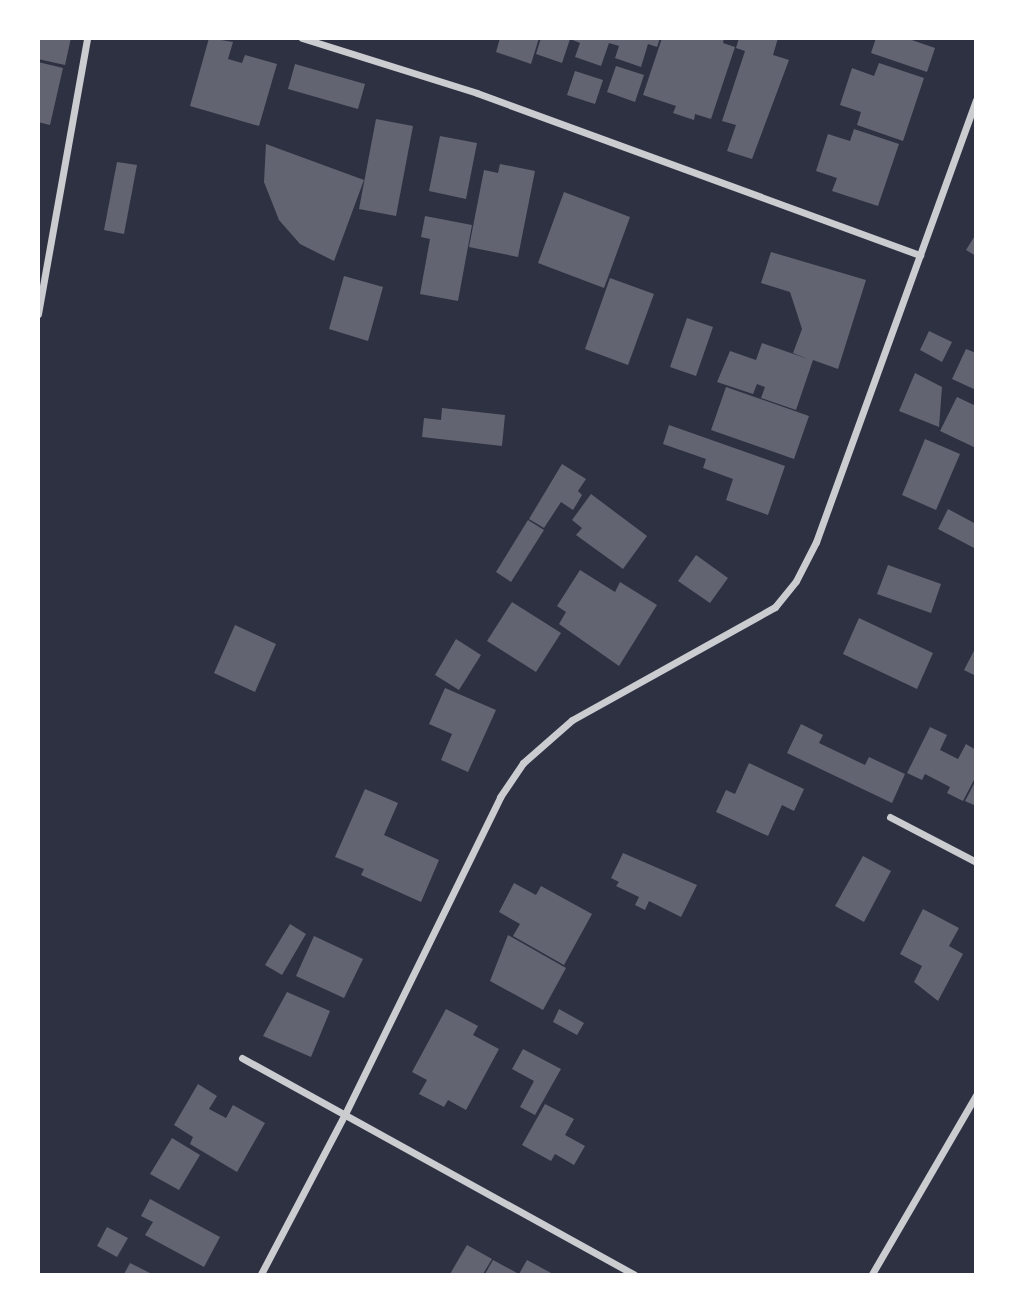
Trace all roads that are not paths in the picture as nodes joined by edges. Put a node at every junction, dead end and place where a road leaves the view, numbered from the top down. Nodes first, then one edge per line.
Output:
1 (86, 38) edge
2 (302, 38) edge
3 (975, 100) edge
4 (919, 255) junction
5 (38, 314) edge
6 (890, 817) dead end
7 (975, 862) edge
8 (242, 1058) dead end
9 (975, 1095) edge
10 (345, 1114) junction
11 (261, 1275) edge
12 (635, 1275) edge
13 (872, 1275) edge

1 - 5 street
2 - 4 street
3 - 4 street
4 - 10 street
6 - 7 street
8 - 10 street
9 - 13 street
10 - 11 street
10 - 12 street

